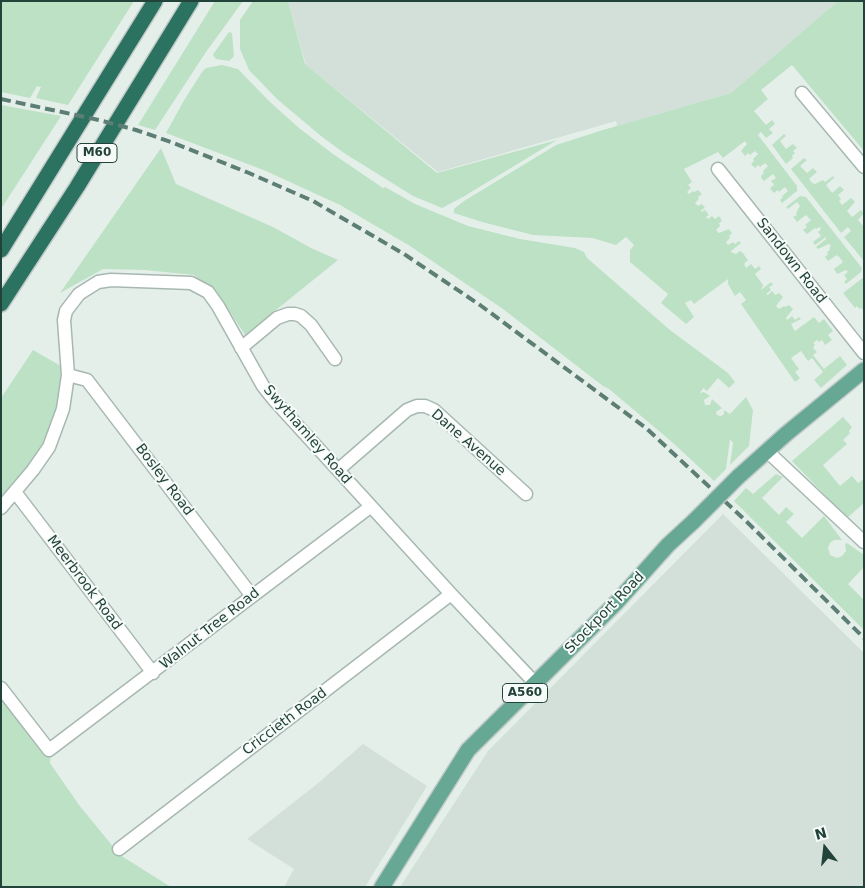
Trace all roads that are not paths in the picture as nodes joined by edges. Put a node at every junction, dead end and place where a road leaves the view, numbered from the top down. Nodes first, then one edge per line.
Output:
1 (155, 1) edge
2 (191, 1) edge
3 (802, 93) dead end
4 (864, 167) edge
5 (718, 169) dead end
6 (1, 250) edge
7 (1, 304) edge
8 (241, 348) junction
9 (864, 353) edge
10 (335, 359) dead end
11 (864, 370) edge
12 (68, 375) junction
13 (767, 451) junction
14 (338, 470) junction
15 (15, 492) junction
16 (526, 494) dead end
17 (370, 507) junction
18 (1, 508) edge
19 (864, 542) edge
20 (451, 594) junction
21 (252, 596) junction
22 (153, 673) junction
23 (535, 683) junction
24 (1, 688) edge
25 (119, 849) dead end
26 (382, 887) edge

1 - 6 highway, M60
2 - 7 highway, M60
3 - 4 street
5 - 9 street, Sandown Road
8 - 10 street
8 - 12 street, Swythamley Road
8 - 14 street, Swythamley Road
11 - 13 main road, Stockport Road / A560
12 - 15 street, Swythamley Road
12 - 21 street, Bosley Road
13 - 19 street
13 - 23 main road, Stockport Road / A560, bridge
14 - 16 street, Dane Avenue
14 - 17 street, Swythamley Road
15 - 18 street, Swythamley Road
15 - 22 street, Meerbrook Road
17 - 20 street, Swythamley Road
17 - 21 street, Walnut Tree Road
20 - 23 street, Swythamley Road
20 - 25 street, Criccieth Road
21 - 22 street, Walnut Tree Road
22 - 24 street, Walnut Tree Road
23 - 26 main road, Stockport Road / A560

